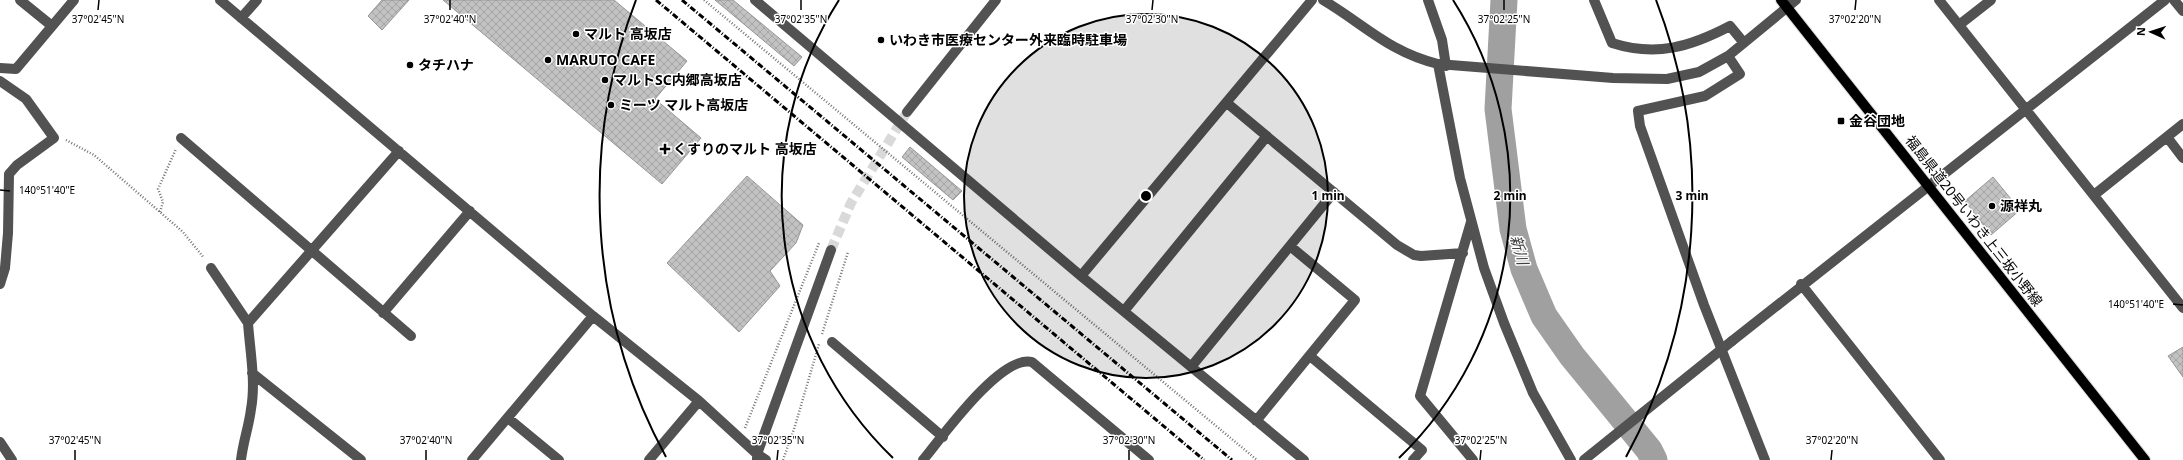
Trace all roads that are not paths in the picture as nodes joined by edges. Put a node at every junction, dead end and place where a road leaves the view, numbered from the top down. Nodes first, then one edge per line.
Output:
1 (20, 0) edge
2 (74, 0) edge
3 (220, 0) edge
4 (257, 0) edge
5 (996, 0) edge
6 (1312, 0) edge
7 (1323, 0) edge
8 (1428, 0) edge
9 (1594, 0) edge
10 (1796, 0) edge
11 (1939, 0) edge
12 (1991, 0) edge
13 (2165, 0) edge
14 (2174, 0) edge
15 (757, 1) edge
16 (1786, 3) edge
17 (2183, 11) edge
18 (241, 18) junction
19 (1959, 25) junction
20 (52, 26) junction
21 (1744, 43) junction
22 (1728, 56) junction
23 (1447, 65) junction
24 (0, 68) edge
25 (0, 81) edge
26 (1227, 103) junction
27 (2026, 109) junction
28 (907, 112) tunnel mouth
29 (2183, 124) edge
30 (1267, 136) junction
31 (2167, 137) junction
32 (181, 138) road end
33 (399, 151) junction
34 (2183, 158) edge
35 (1927, 186) junction
36 (1334, 192) junction
37 (2094, 195) junction
38 (470, 211) junction
39 (1472, 222) junction
40 (1290, 246) junction
41 (832, 250) tunnel mouth
42 (311, 251) junction
43 (1463, 253) junction
44 (211, 268) road end
45 (1081, 276) junction
46 (0, 284) edge
47 (1801, 284) junction
48 (2183, 308) edge
49 (1124, 311) junction
50 (383, 313) junction
51 (593, 316) junction
52 (248, 323) junction
53 (411, 336) dead end
54 (832, 342) dead end
55 (1310, 356) junction
56 (1191, 366) junction
57 (252, 373) junction
58 (699, 401) junction
59 (508, 418) junction
60 (1256, 421) junction
61 (943, 436) junction
62 (0, 442) edge
63 (757, 457) edge
64 (1938, 459) edge
65 (12, 460) edge
66 (242, 460) edge
67 (361, 460) edge
68 (472, 460) edge
69 (559, 460) edge
70 (649, 460) edge
71 (766, 460) edge
72 (924, 460) edge
73 (1150, 460) edge
74 (1304, 460) edge
75 (1413, 460) edge
76 (1473, 460) edge
77 (1571, 460) edge
78 (1584, 460) edge
79 (1766, 460) edge
80 (2145, 460) edge

1 - 20 street
2 - 20 street
3 - 18 street
4 - 18 street
5 - 28 street
6 - 26 street
7 - 23 street
8 - 23 street
9 - 21 street
10 - 16 street
11 - 19 street
12 - 19 street
13 - 27 street
14 - 17 street
15 - 45 street
16 - 21 street
16 - 35 main road, 福島県道20号いわき上三坂小野線
18 - 33 street
19 - 27 street
20 - 24 street
21 - 22 street
22 - 23 street
22 - 79 street
23 - 39 street
25 - 46 street
26 - 30 street
26 - 45 street
27 - 35 street
27 - 37 street
29 - 31 street
30 - 36 street
30 - 49 street
31 - 34 street
31 - 37 street
32 - 42 street
33 - 38 street
33 - 42 street
35 - 47 street
35 - 80 main road, 福島県道20号いわき上三坂小野線
36 - 40 street
36 - 43 street
37 - 48 street
38 - 50 street
38 - 51 street
39 - 43 street
39 - 77 street
40 - 55 street
40 - 56 street
41 - 63 street
42 - 50 street
42 - 52 street
43 - 76 street
44 - 52 street
45 - 49 street
47 - 64 street
47 - 78 street, bridge
49 - 56 street
50 - 53 street
51 - 58 street
51 - 59 street
52 - 57 street
54 - 61 street
55 - 60 street
55 - 75 street
56 - 60 street
57 - 66 street
57 - 67 street
58 - 63 street
58 - 70 street
59 - 68 street
59 - 69 street
60 - 74 street
61 - 72 street
61 - 73 street
62 - 65 street
63 - 71 street

